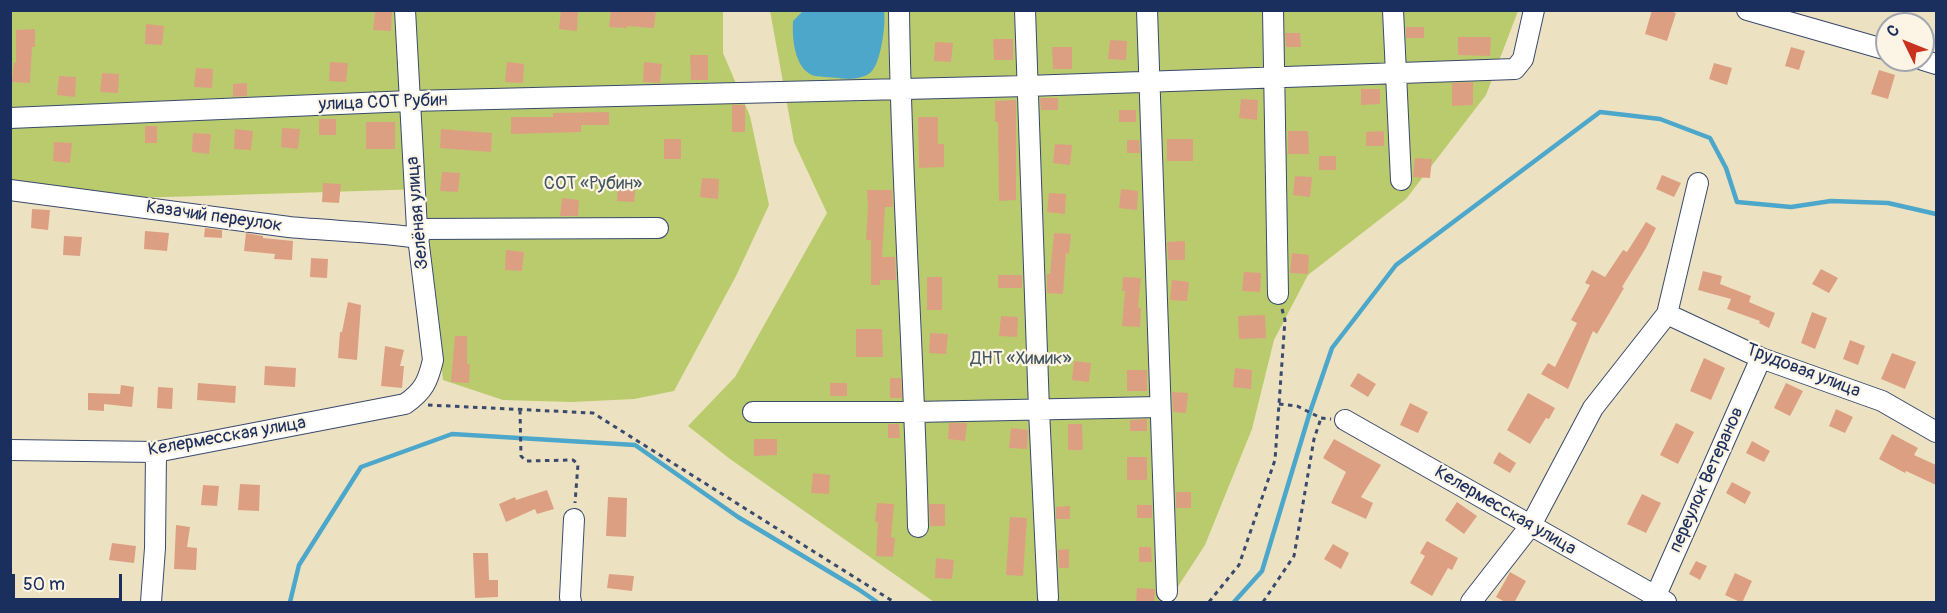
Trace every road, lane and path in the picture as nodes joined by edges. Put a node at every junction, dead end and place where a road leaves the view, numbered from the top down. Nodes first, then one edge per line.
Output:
1 (405, 10) edge
2 (899, 10) edge
3 (1025, 10) edge
4 (1147, 10) edge
5 (1273, 10) edge
6 (1394, 10) edge
7 (1534, 10) edge
8 (1747, 10) edge
9 (1875, 47) edge
10 (1395, 74) junction
11 (1275, 78) junction
12 (1149, 81) junction
13 (1027, 86) junction
14 (900, 88) junction
15 (410, 101) junction
16 (10, 118) edge
17 (1401, 180) dead end
18 (1698, 183) dead end
19 (10, 190) edge
20 (658, 228) dead end
21 (418, 233) junction
22 (1278, 294) joint
23 (1667, 314) junction
24 (1761, 358) junction
25 (405, 404) junction
26 (1279, 404) junction
27 (1160, 407) junction
28 (520, 410) junction
29 (1039, 410) junction
30 (753, 412) dead end
31 (915, 412) junction
32 (1345, 420) dead end
33 (1936, 432) edge
34 (10, 450) edge
35 (156, 452) junction
36 (574, 519) joint
37 (1531, 525) junction
38 (918, 526) dead end
39 (1167, 592) dead end
40 (1048, 598) dead end
41 (1658, 601) edge
42 (151, 603) edge
43 (571, 603) edge
44 (894, 603) edge
45 (1209, 603) edge
46 (1263, 603) edge
47 (1471, 603) edge

1 - 15 street, Зелёная улица
2 - 14 street
3 - 13 street
4 - 12 street
5 - 11 street
6 - 10 street
7 - 10 street, улица СОТ Рубин
8 - 9 street
10 - 11 street, улица СОТ Рубин
10 - 17 street
11 - 12 street, улица СОТ Рубин
11 - 22 street
12 - 13 street, улица СОТ Рубин
12 - 27 street
13 - 14 street, улица СОТ Рубин
13 - 29 street
14 - 15 street, улица СОТ Рубин
14 - 31 street
15 - 16 street, улица СОТ Рубин
15 - 21 street, Зелёная улица
18 - 23 street
19 - 21 street, Казачий переулок
20 - 21 street, Казачий переулок
21 - 25 street, Зелёная улица
22 - 26 path
23 - 24 street, Трудовая улица
23 - 37 street
24 - 33 street, Трудовая улица
24 - 41 street, переулок Ветеранов
25 - 28 path
25 - 35 street, Келермесская улица
26 - 45 path
26 - 46 path
27 - 29 street
27 - 39 street
28 - 36 path
28 - 44 path
29 - 31 street
29 - 40 street
30 - 31 street
31 - 38 street
32 - 37 street, Келермесская улица
34 - 35 street, Келермесская улица
35 - 42 street
36 - 43 street
37 - 41 street, Келермесская улица
37 - 47 street

